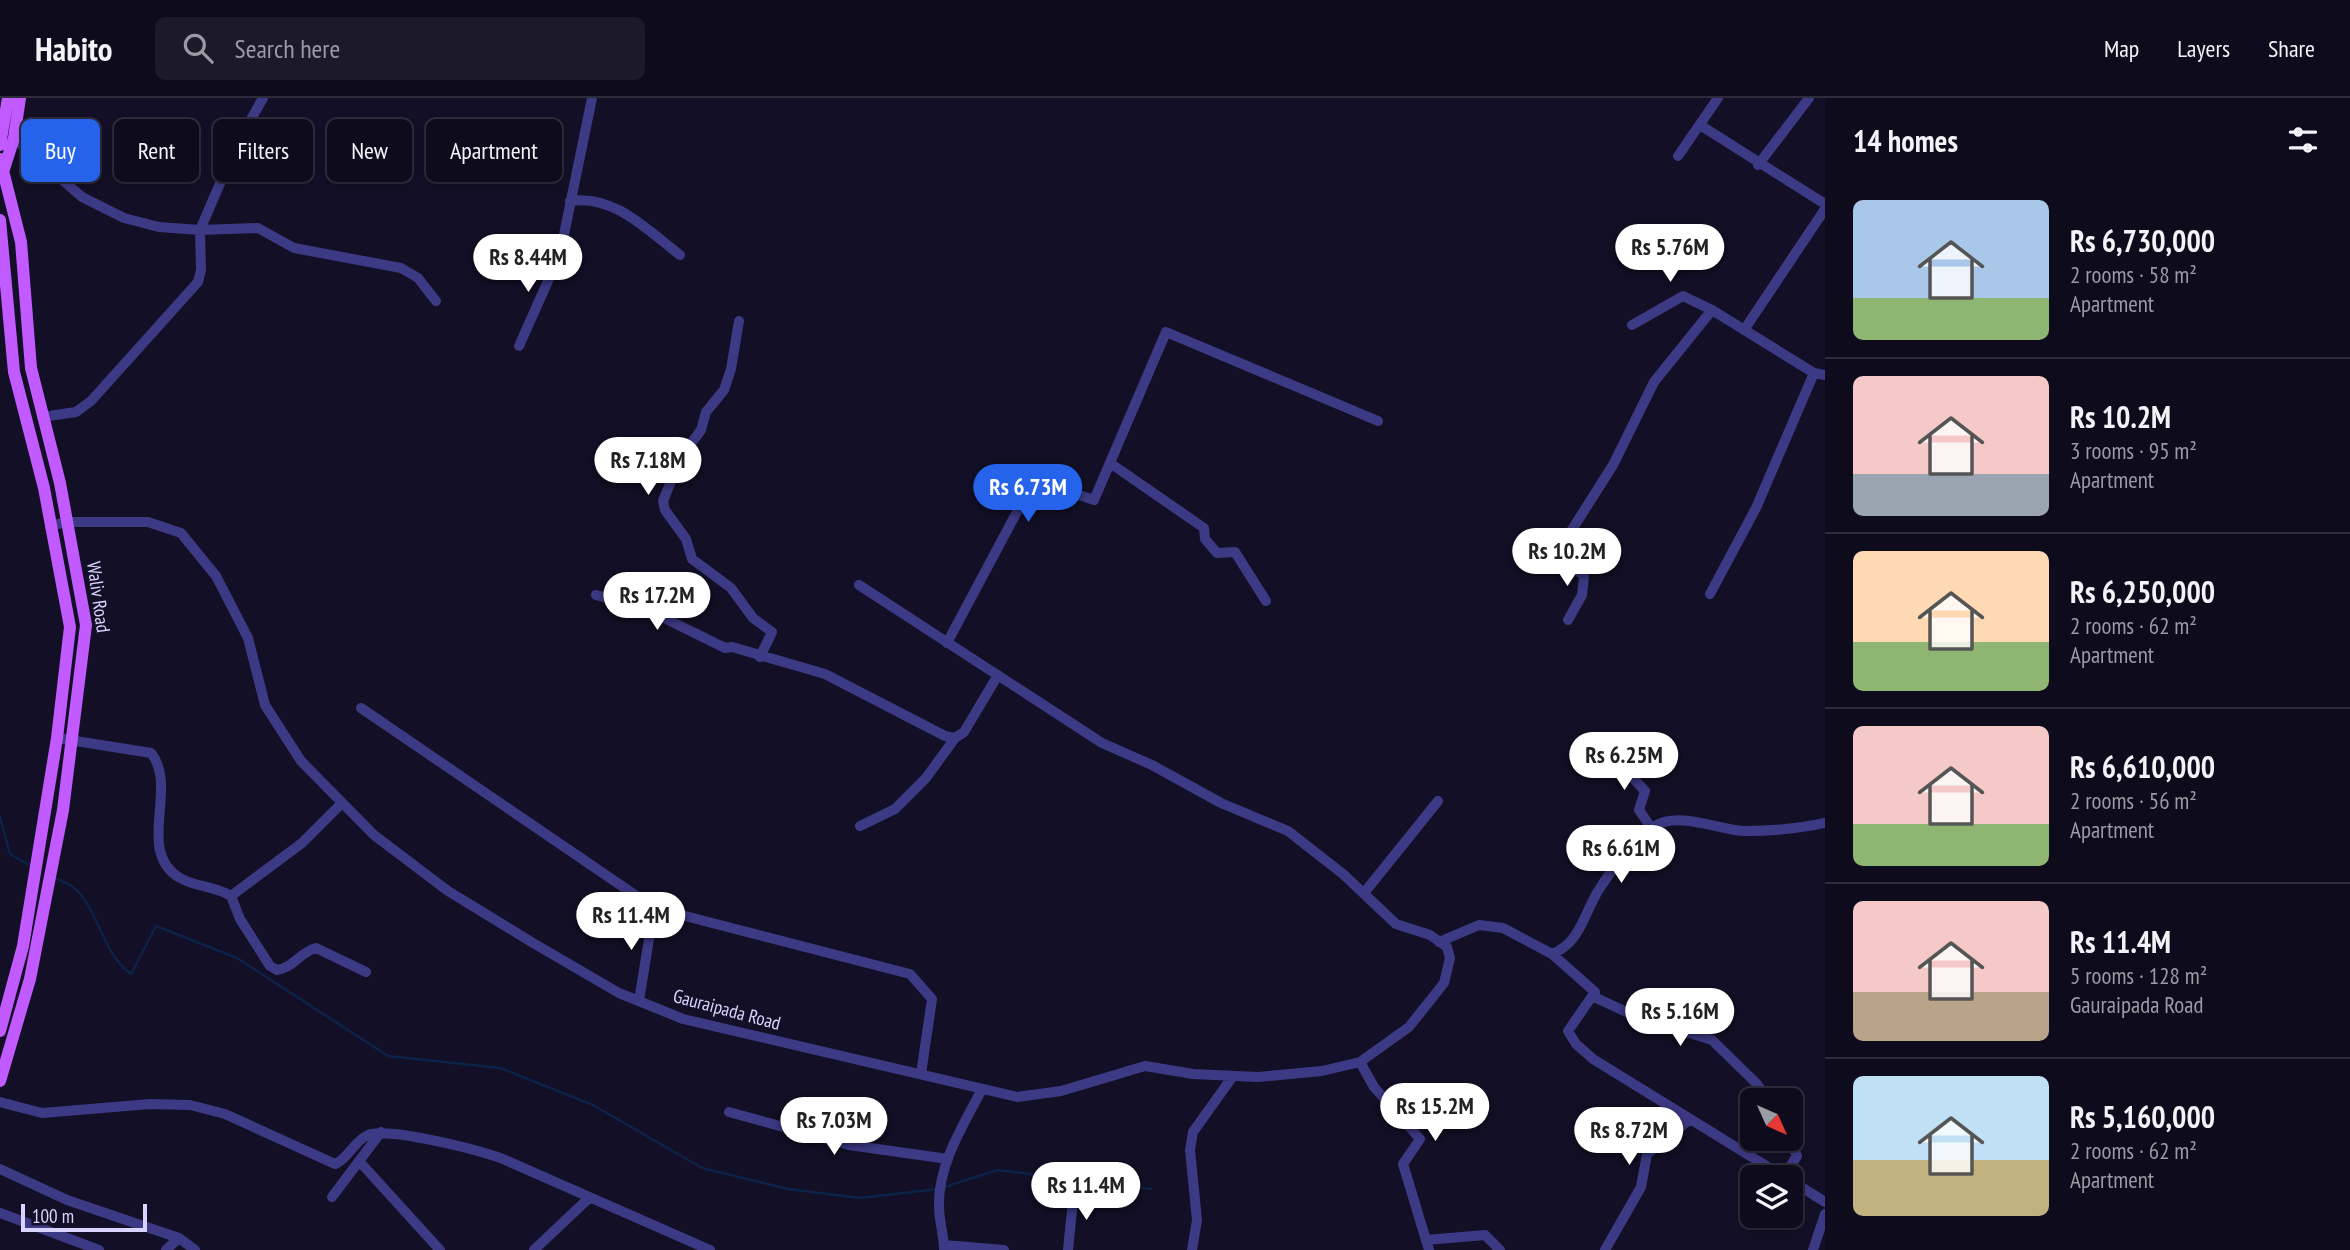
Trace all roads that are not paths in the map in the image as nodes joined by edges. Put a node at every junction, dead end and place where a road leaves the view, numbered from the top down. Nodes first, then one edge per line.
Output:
1 (8, 98) edge
2 (20, 98) edge
3 (263, 98) edge
4 (592, 98) edge
5 (1718, 98) edge
6 (1809, 98) edge
7 (1700, 125) junction
8 (14, 138) junction
9 (0, 145) edge
10 (1678, 156) dead end
11 (1758, 165) junction
12 (1, 169) edge
13 (570, 201) junction
14 (1825, 204) edge
15 (1825, 209) edge
16 (0, 220) edge
17 (1821, 222) edge
18 (200, 230) junction
19 (680, 255) dead end
20 (436, 301) dead end
21 (1712, 310) junction
22 (739, 321) dead end
23 (1632, 325) dead end
24 (1744, 330) junction
25 (519, 346) dead end
26 (1814, 373) junction
27 (1825, 375) edge
28 (42, 417) junction
29 (1378, 421) dead end
30 (1110, 463) junction
31 (66, 522) junction
32 (50, 526) junction
33 (859, 585) dead end
34 (1710, 594) dead end
35 (596, 595) dead end
36 (1266, 601) dead end
37 (1568, 620) dead end
38 (947, 643) junction
39 (760, 657) junction
40 (998, 676) junction
41 (360, 708) dead end
42 (57, 738) junction
43 (956, 738) junction
44 (74, 740) junction
45 (1621, 746) dead end
46 (1438, 802) dead end
47 (342, 803) junction
48 (1825, 823) edge
49 (860, 826) dead end
50 (1652, 829) junction
51 (1364, 893) junction
52 (231, 896) junction
53 (653, 908) junction
54 (1439, 942) junction
55 (1552, 954) junction
56 (366, 972) dead end
57 (1592, 996) junction
58 (639, 1001) junction
59 (0, 1031) edge
60 (1360, 1062) junction
61 (921, 1074) junction
62 (1233, 1076) junction
63 (0, 1081) edge
64 (982, 1088) junction
65 (1760, 1088) edge
66 (0, 1102) edge
67 (729, 1112) dead end
68 (1690, 1119) junction
69 (381, 1132) junction
70 (948, 1159) junction
71 (359, 1161) junction
72 (1766, 1165) edge
73 (0, 1169) edge
74 (1803, 1188) edge
75 (1074, 1190) dead end
76 (332, 1197) dead end
77 (589, 1198) junction
78 (1825, 1202) edge
79 (0, 1213) edge
80 (1825, 1214) edge
81 (179, 1238) junction
82 (1428, 1245) edge
83 (944, 1247) edge
84 (99, 1250) edge
85 (166, 1250) edge
86 (195, 1250) edge
87 (440, 1250) edge
88 (534, 1250) edge
89 (710, 1250) edge
90 (1004, 1250) edge
91 (1068, 1250) edge
92 (1192, 1250) edge
93 (1500, 1250) edge
94 (1605, 1250) edge
95 (1813, 1250) edge

1 - 9 main road
2 - 8 main road
3 - 18 street
4 - 13 street
5 - 7 street
6 - 11 street
7 - 10 street
7 - 11 street
8 - 12 main road
8 - 18 street
11 - 14 street
12 - 28 main road, Waliv Road
13 - 19 street
13 - 25 street
15 - 17 street
16 - 32 main road, Waliv Road
17 - 24 street
18 - 20 street
18 - 28 street
21 - 23 street
21 - 24 street
21 - 37 street
22 - 39 street
24 - 26 street
26 - 27 street
26 - 34 street
28 - 31 main road, Waliv Road
29 - 30 street
30 - 36 street
30 - 38 street
31 - 32 street, Gauraipada Road
31 - 44 main road, Waliv Road
31 - 47 street, Gauraipada Road
32 - 42 main road, Waliv Road
33 - 38 street
35 - 39 street
38 - 40 street
39 - 43 street
40 - 43 street
40 - 51 street
41 - 53 street
42 - 44 street
42 - 59 main road, Waliv Road
43 - 49 street
44 - 52 street
44 - 63 main road, Waliv Road
45 - 50 street
46 - 51 street
47 - 52 street
47 - 58 street, Gauraipada Road
48 - 50 street
50 - 55 street
51 - 54 street
52 - 56 street
53 - 58 street
53 - 61 street
54 - 55 street
54 - 60 street, Gauraipada Road
55 - 57 street
57 - 65 street
57 - 68 street
58 - 61 street, Gauraipada Road
60 - 62 street, Gauraipada Road
60 - 82 street
61 - 64 street, Gauraipada Road
62 - 64 street, Gauraipada Road
62 - 92 street
64 - 70 street
66 - 69 street
67 - 70 street
68 - 72 street
68 - 94 street
69 - 71 street
69 - 77 street
70 - 83 street
71 - 76 street
71 - 87 street
73 - 81 street
74 - 78 street
75 - 91 street
77 - 88 street
77 - 89 street
79 - 84 street
80 - 95 street
81 - 85 street
81 - 86 street
82 - 93 street
83 - 90 street

